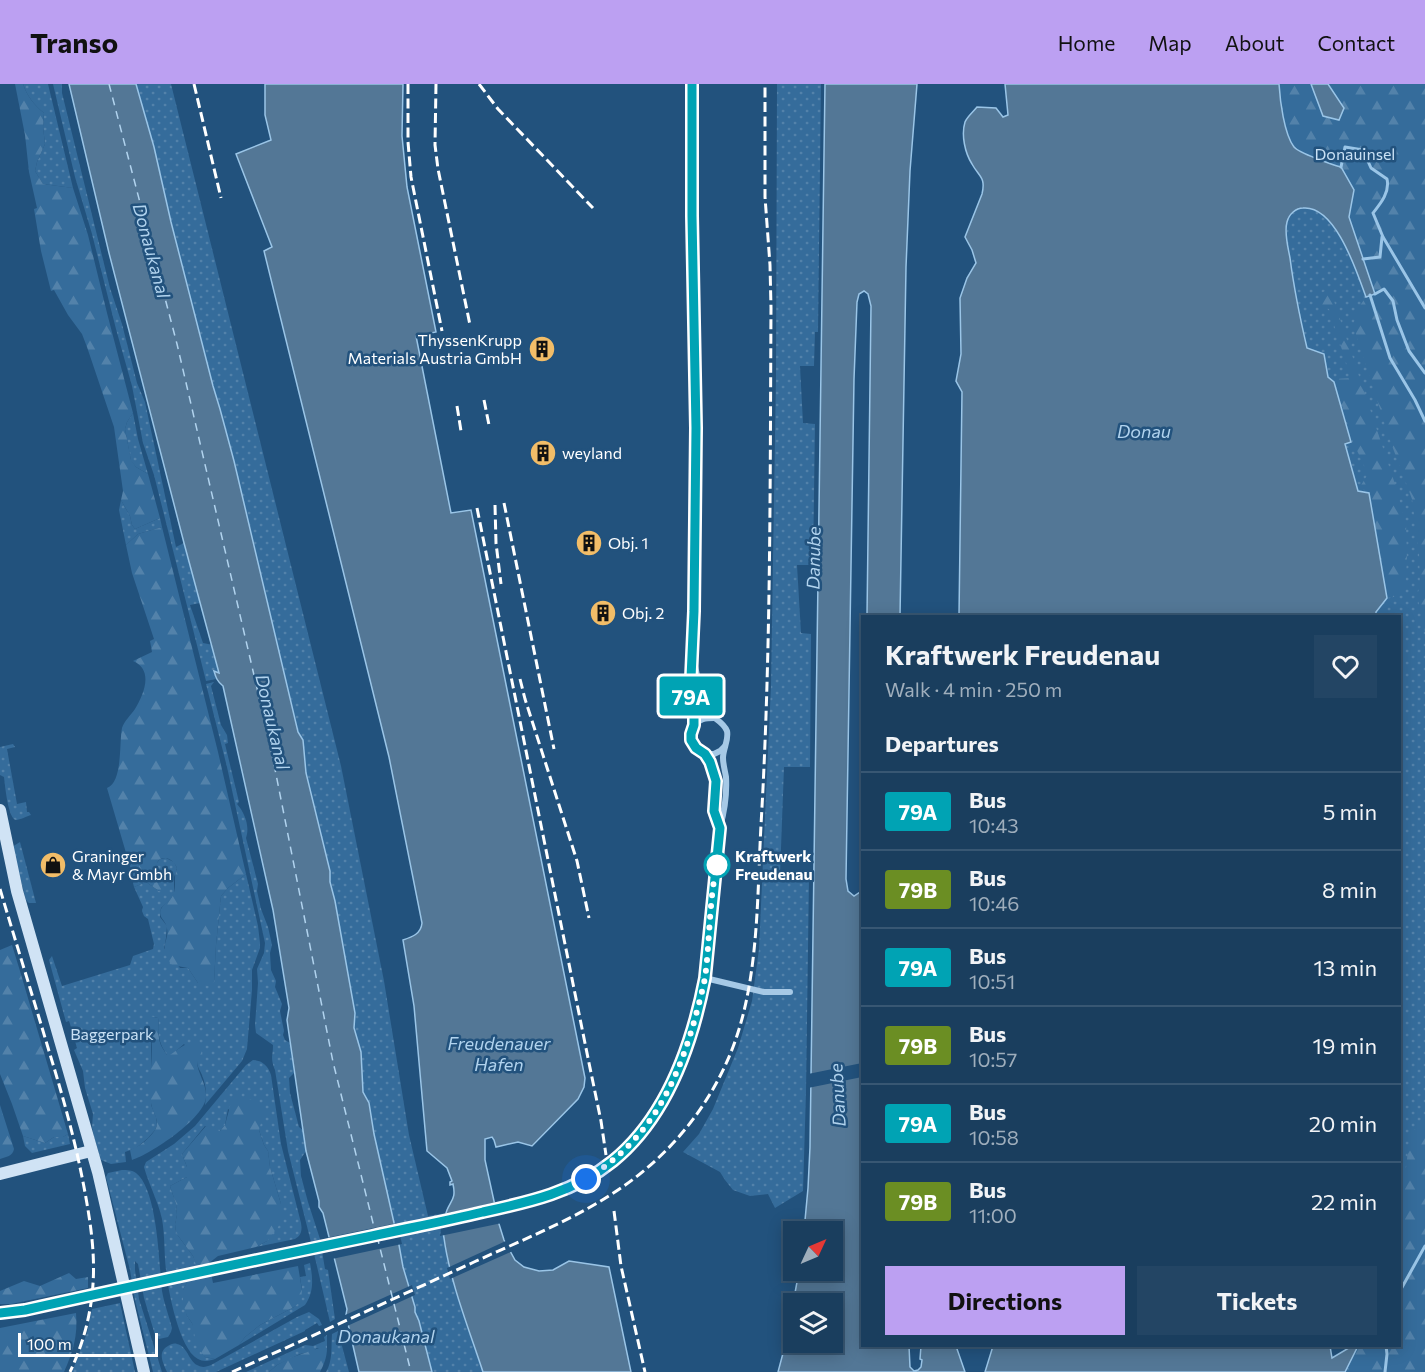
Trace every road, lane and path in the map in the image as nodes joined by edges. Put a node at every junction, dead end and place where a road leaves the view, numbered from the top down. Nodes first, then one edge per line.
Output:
1 (692, 84) edge
2 (693, 661) junction
3 (715, 718) junction
4 (694, 725) junction
5 (724, 747) junction
6 (705, 754) junction
7 (0, 810) edge
8 (720, 828) junction
9 (705, 978) junction
10 (790, 992) dead end
11 (91, 1151) junction
12 (0, 1174) edge
13 (1, 1314) edge
14 (144, 1372) edge

1 - 2 street
2 - 3 street
2 - 4 street
3 - 4 street
3 - 5 street
4 - 6 street
5 - 6 street
5 - 8 street
6 - 8 street
7 - 11 street
8 - 9 street
9 - 10 street
9 - 13 street, bridge
11 - 12 street
11 - 14 street

